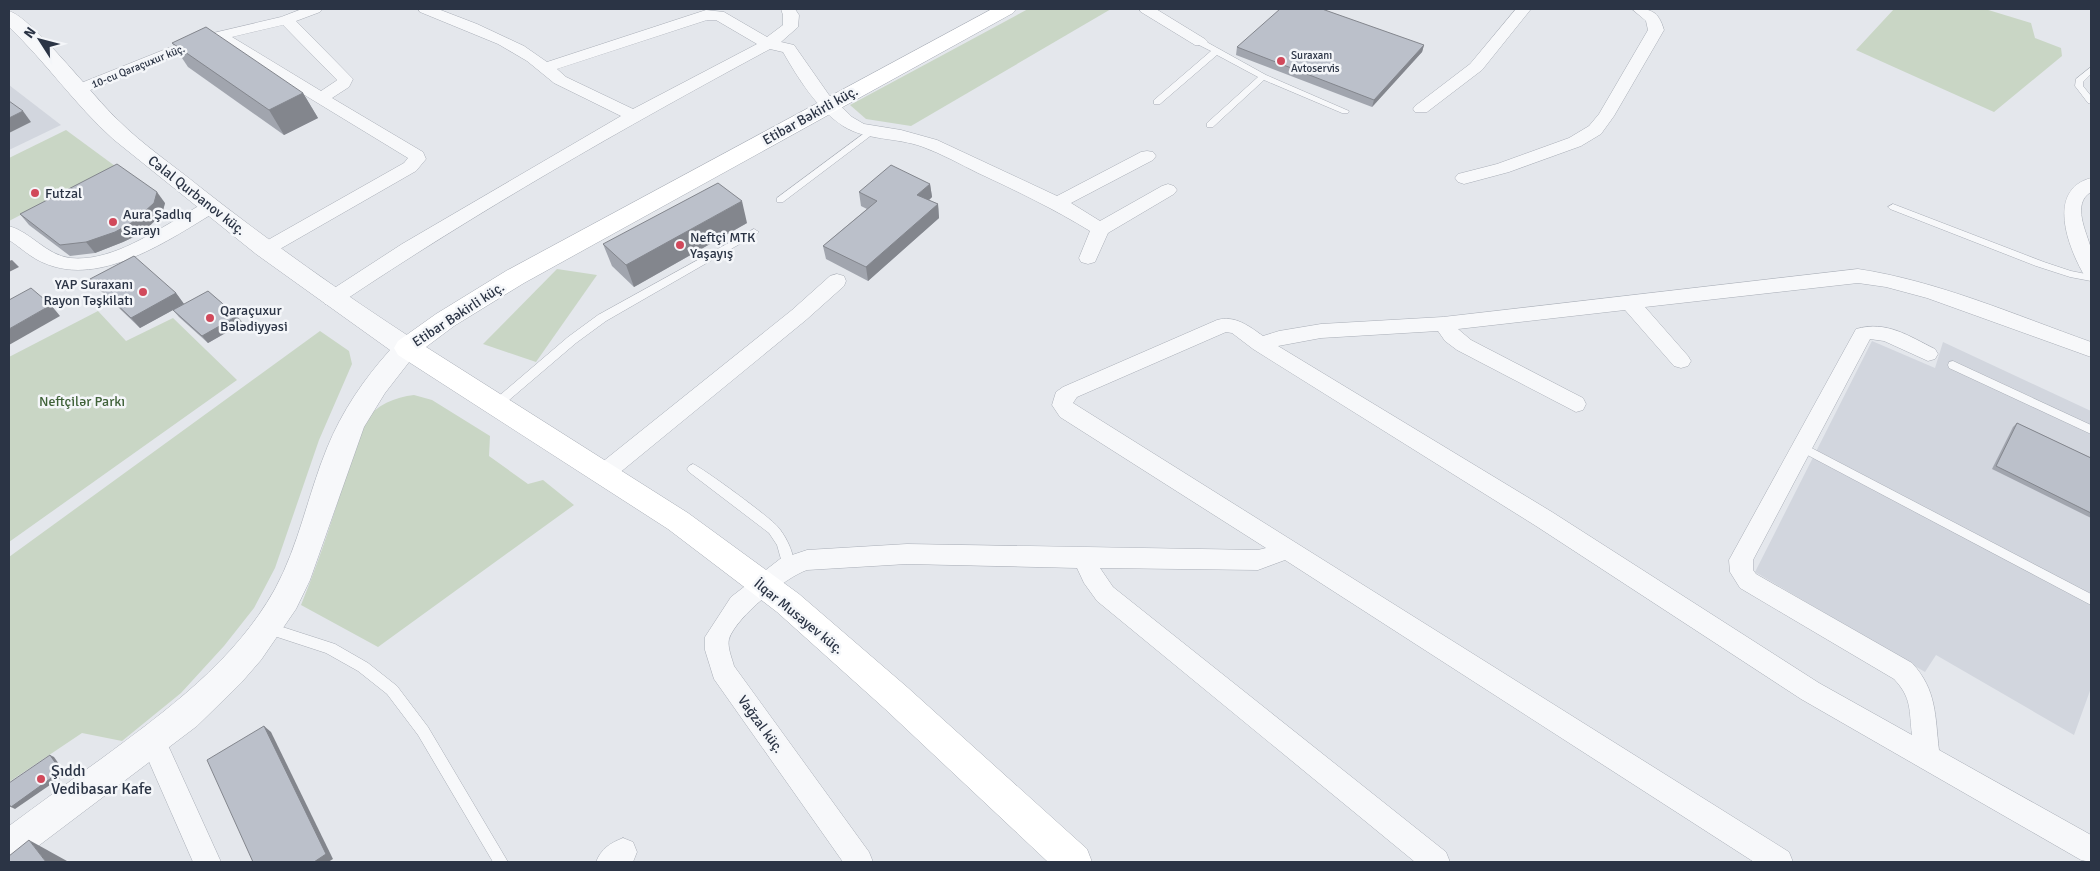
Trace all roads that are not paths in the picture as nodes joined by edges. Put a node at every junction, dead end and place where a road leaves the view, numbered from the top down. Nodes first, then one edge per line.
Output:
1 (315, 9) edge
2 (426, 9) edge
3 (788, 9) edge
4 (1006, 9) edge
5 (1146, 9) edge
6 (1524, 9) edge
7 (1638, 9) edge
8 (9, 17) edge
9 (286, 20) junction
10 (219, 36) junction
11 (1200, 42) joint
12 (768, 44) junction
13 (1215, 52) junction
14 (544, 68) junction
15 (2091, 70) edge
16 (1263, 77) junction
17 (77, 90) junction
18 (322, 97) junction
19 (1156, 102) dead end
20 (2091, 102) edge
21 (828, 104) junction
22 (1422, 109) dead end
23 (1345, 111) dead end
24 (633, 116) junction
25 (1210, 125) dead end
26 (870, 132) junction
27 (1148, 156) dead end
28 (1464, 178) dead end
29 (2091, 184) edge
30 (1168, 190) dead end
31 (780, 200) dead end
32 (1057, 203) junction
33 (211, 207) junction
34 (1893, 208) dead end
35 (1100, 229) junction
36 (9, 232) edge
37 (754, 232) dead end
38 (266, 249) junction
39 (1088, 258) dead end
40 (2091, 270) edge
41 (2091, 278) edge
42 (837, 281) dead end
43 (332, 299) junction
44 (1629, 302) junction
45 (1443, 324) junction
46 (1260, 344) junction
47 (406, 348) junction
48 (2091, 350) edge
49 (1928, 354) dead end
50 (1682, 361) dead end
51 (1952, 365) dead end
52 (498, 404) junction
53 (1576, 404) dead end
54 (2091, 430) edge
55 (1802, 448) junction
56 (693, 469) dead end
57 (604, 473) junction
58 (1287, 548) junction
59 (1084, 557) junction
60 (788, 566) junction
61 (762, 585) junction
62 (2091, 600) edge
63 (267, 628) junction
64 (153, 741) junction
65 (1927, 757) junction
66 (9, 847) edge
67 (2091, 850) edge
68 (207, 862) edge
69 (501, 862) edge
70 (858, 862) edge
71 (1074, 862) edge
72 (1436, 862) edge
73 (1779, 862) edge

1 - 9 street, 10-cu Qaraçuxur küç.
2 - 14 street
3 - 12 street
4 - 21 main road, Etibar Bəkirli küç.
5 - 11 street
6 - 22 street
7 - 28 street
8 - 17 street, Cəlal Qurbanov küç.
9 - 10 street, 10-cu Qaraçuxur küç.
9 - 18 street
10 - 17 street, 10-cu Qaraçuxur küç.
10 - 18 street
11 - 13 lane
12 - 14 street
12 - 21 street
12 - 24 street
13 - 16 lane
13 - 19 lane
14 - 24 street
15 - 20 lane
16 - 23 lane
16 - 25 lane
17 - 33 street, Cəlal Qurbanov küç.
18 - 38 street
21 - 26 street
21 - 47 main road, Etibar Bəkirli küç.
24 - 43 street
26 - 31 lane
26 - 32 street
27 - 32 street
29 - 40 street
30 - 35 street
32 - 35 street
33 - 36 street
33 - 38 street, Cəlal Qurbanov küç.
34 - 41 lane
35 - 39 street
37 - 52 lane
38 - 43 street, Cəlal Qurbanov küç.
42 - 57 street
43 - 47 street, Cəlal Qurbanov küç.
44 - 45 street
44 - 48 street
44 - 50 street
45 - 46 street
45 - 53 street
46 - 58 street
46 - 65 street
47 - 52 main road, İlqar Musayev küç.
47 - 63 street, Etibar Bəkirli küç.
49 - 55 street
51 - 54 lane
52 - 57 main road, İlqar Musayev küç.
55 - 62 lane
55 - 65 street
56 - 60 lane
57 - 61 main road, İlqar Musayev küç.
58 - 59 street
58 - 73 street
59 - 60 street
59 - 72 street
60 - 61 street, Vağzal küç.
61 - 70 street, Vağzal küç.
61 - 71 main road, İlqar Musayev küç.
63 - 64 street, Etibar Bəkirli küç.
63 - 69 lane
64 - 66 street, Etibar Bəkirli küç.
64 - 68 street
65 - 67 street

